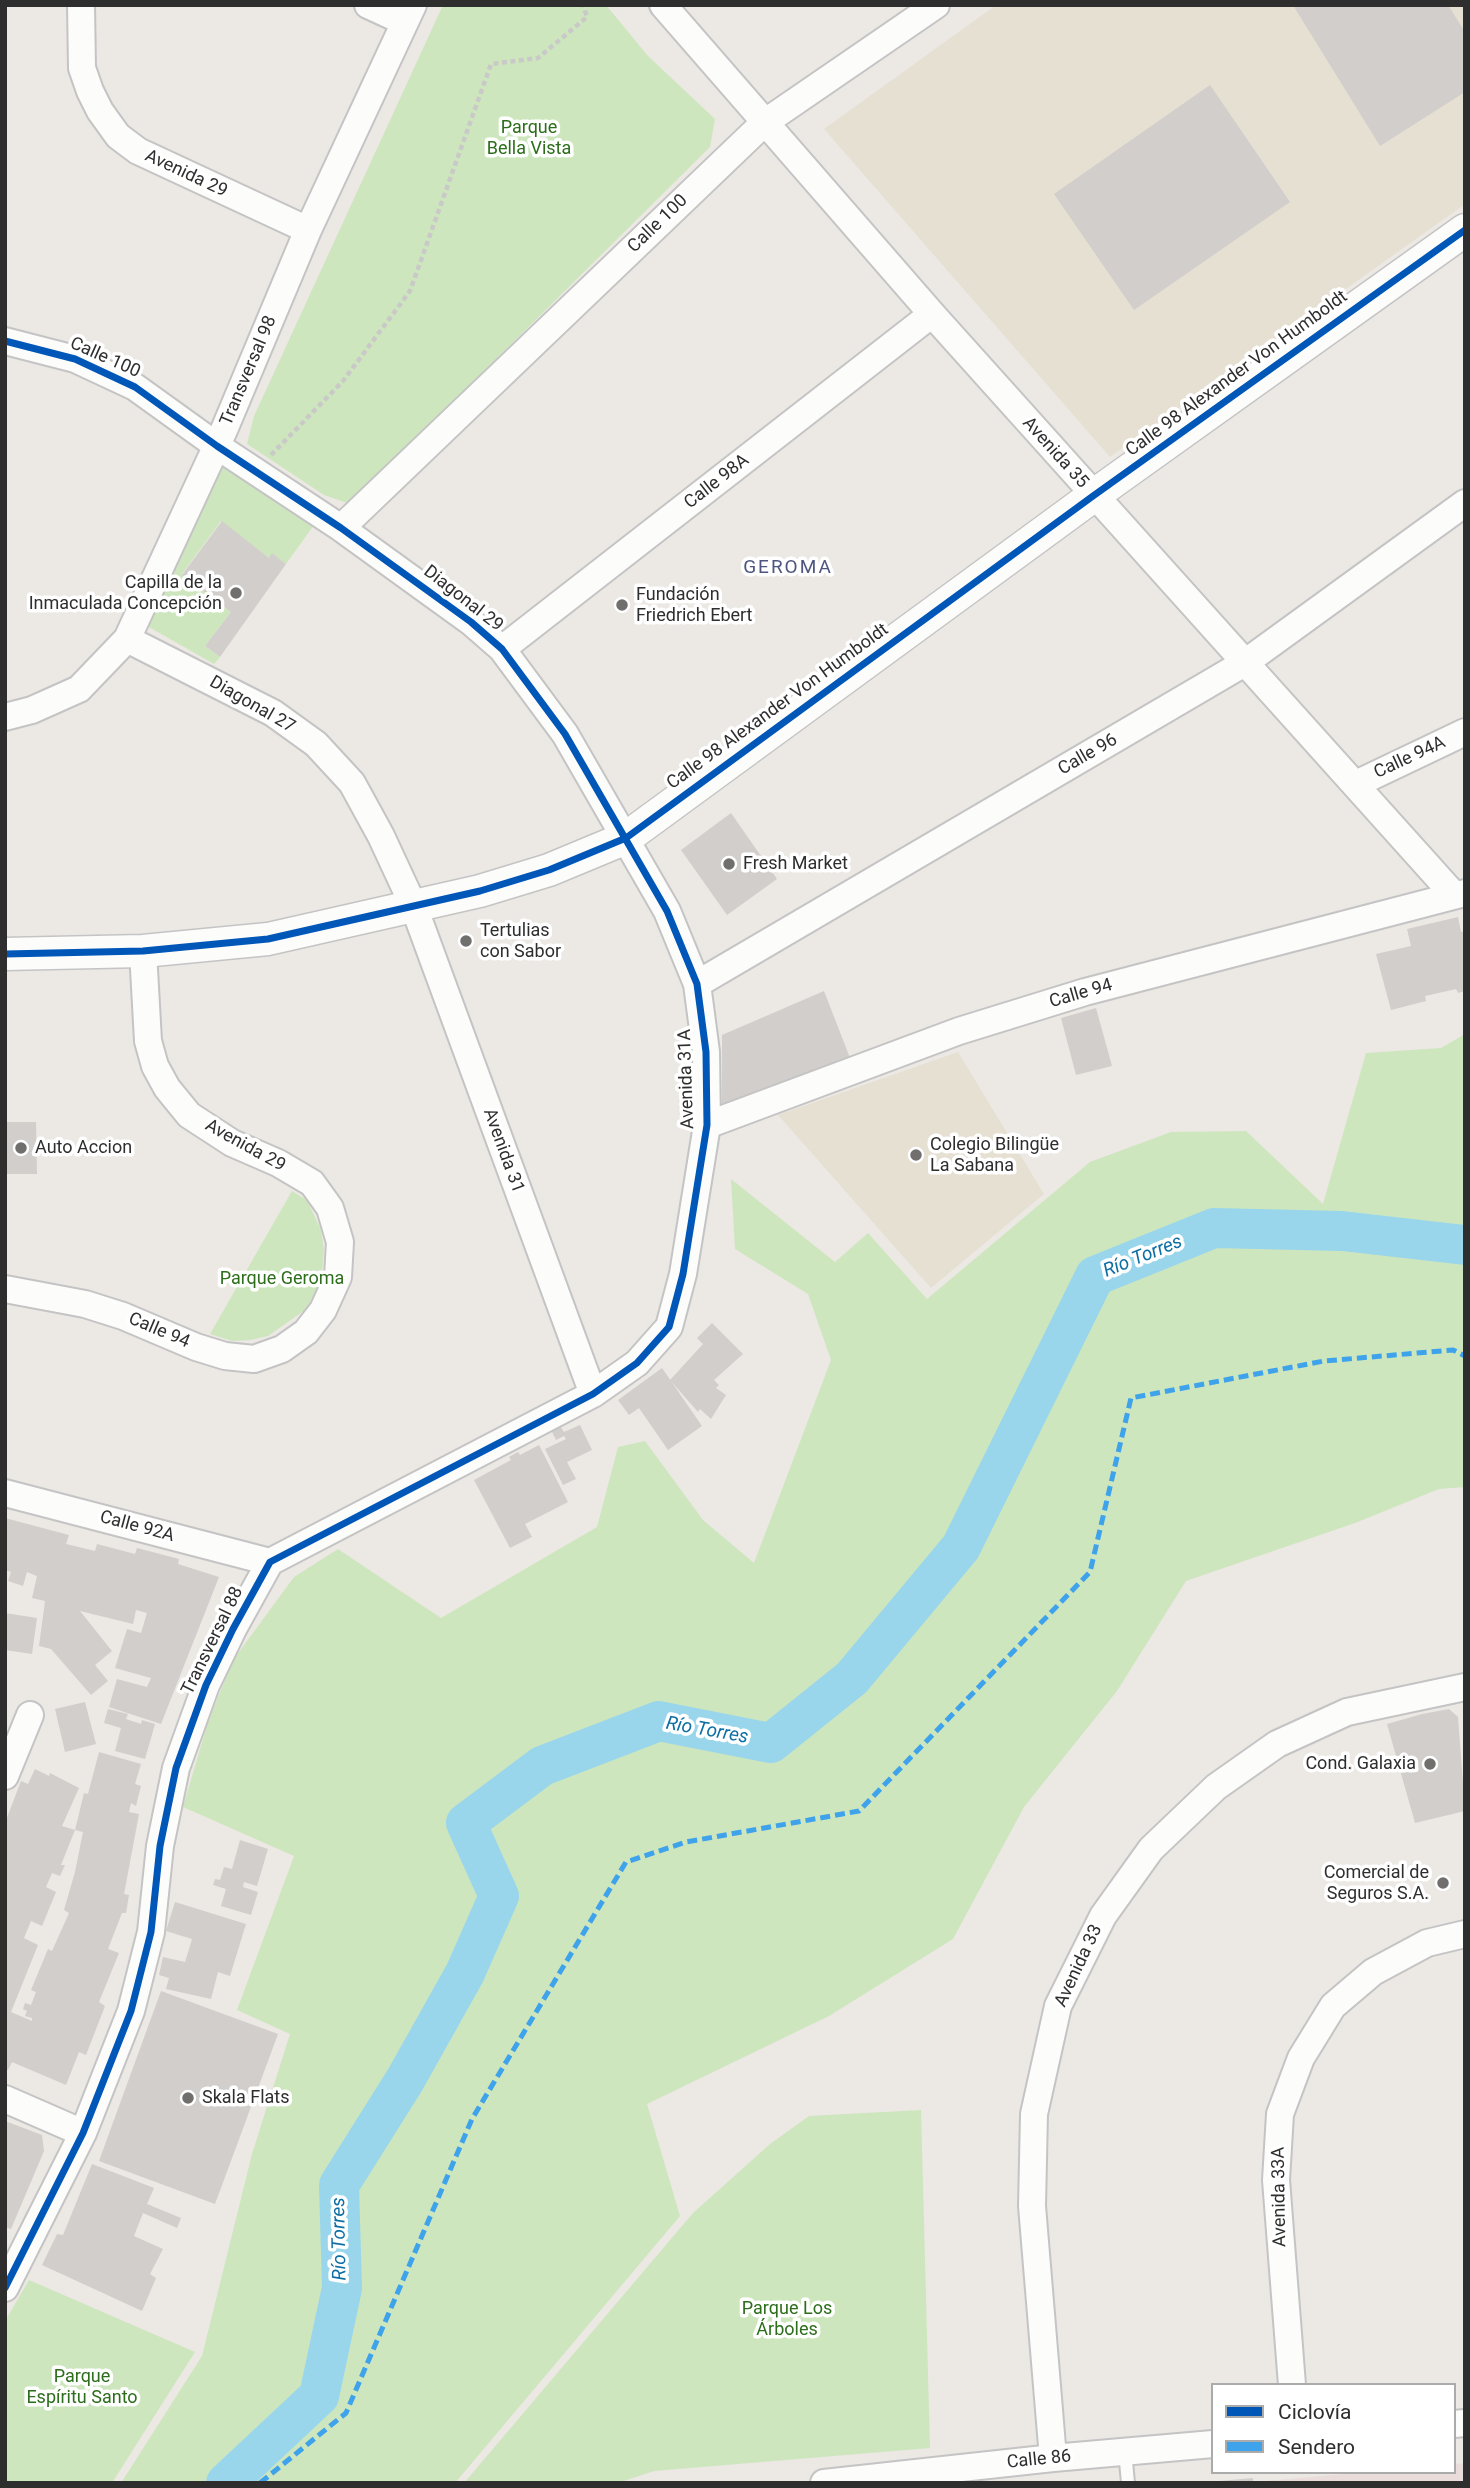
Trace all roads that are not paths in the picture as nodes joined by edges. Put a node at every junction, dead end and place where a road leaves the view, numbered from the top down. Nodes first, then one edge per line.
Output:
1 (82, 5) edge
2 (368, 5) edge
3 (663, 5) edge
4 (936, 5) edge
5 (409, 14) edge
6 (764, 123) junction
7 (307, 230) junction
8 (1465, 230) edge
9 (932, 314) junction
10 (5, 341) edge
11 (217, 446) junction
12 (1093, 496) junction
13 (1465, 503) edge
14 (341, 528) junction
15 (127, 639) junction
16 (502, 649) junction
17 (1246, 662) junction
18 (5, 717) edge
19 (1465, 732) edge
20 (1356, 784) junction
21 (626, 838) junction
22 (1459, 894) edge
23 (414, 907) junction
24 (143, 951) junction
25 (5, 954) edge
26 (697, 984) junction
27 (707, 1125) junction
28 (5, 1289) edge
29 (306, 1332) joint
30 (593, 1394) junction
31 (5, 1493) edge
32 (270, 1562) junction
33 (1465, 1687) edge
34 (30, 1715) dead end
35 (5, 1776) edge
36 (1465, 1934) edge
37 (5, 2099) edge
38 (83, 2133) junction
39 (5, 2288) edge
40 (1292, 2383) edge
41 (1211, 2444) edge
42 (1125, 2451) junction
43 (1053, 2458) junction
44 (929, 2477) edge
45 (824, 2483) edge
46 (1128, 2483) edge

1 - 7 street, Avenida 29
2 - 5 street
3 - 6 street, Avenida 35
4 - 6 street, Calle 100
5 - 7 street, Transversal 98
6 - 9 street, Avenida 35
6 - 14 street, Calle 100
7 - 11 street, Transversal 98
8 - 12 street, Calle 98 Alexander Von Humboldt
9 - 12 street, Avenida 35
9 - 16 street, Calle 98A
10 - 11 street, Calle 100
11 - 14 street, Diagonal 29
11 - 15 street, Transversal 98
12 - 17 street, Avenida 35
12 - 21 street, Calle 98 Alexander Von Humboldt
13 - 17 street, Calle 96
14 - 16 street, Diagonal 29
15 - 18 street, Transversal 98
15 - 23 street, Diagonal 27
16 - 21 street, Diagonal 29
17 - 20 street, Avenida 35
17 - 26 street, Calle 96
19 - 20 street, Calle 94A
20 - 22 street, Avenida 35
21 - 23 street, Calle 98 Alexander Von Humboldt
21 - 26 street, Avenida 31A
22 - 27 street, Calle 94
23 - 24 street, Calle 98 Alexander Von Humboldt
23 - 30 street, Avenida 31
24 - 25 street, Calle 98 Alexander Von Humboldt
24 - 29 street, Avenida 29
26 - 27 street, Avenida 31A
27 - 30 street, Avenida 31A
28 - 29 street, Calle 94
30 - 32 street
31 - 32 street, Calle 92A
32 - 38 street, Transversal 88
33 - 43 street, Avenida 33
34 - 35 street
36 - 40 street, Avenida 33A
37 - 38 street
38 - 39 street, Transversal 88
41 - 42 street, Calle 86
42 - 43 street, Calle 86
42 - 46 lane
43 - 44 street, Calle 86
44 - 45 street, Calle 86

